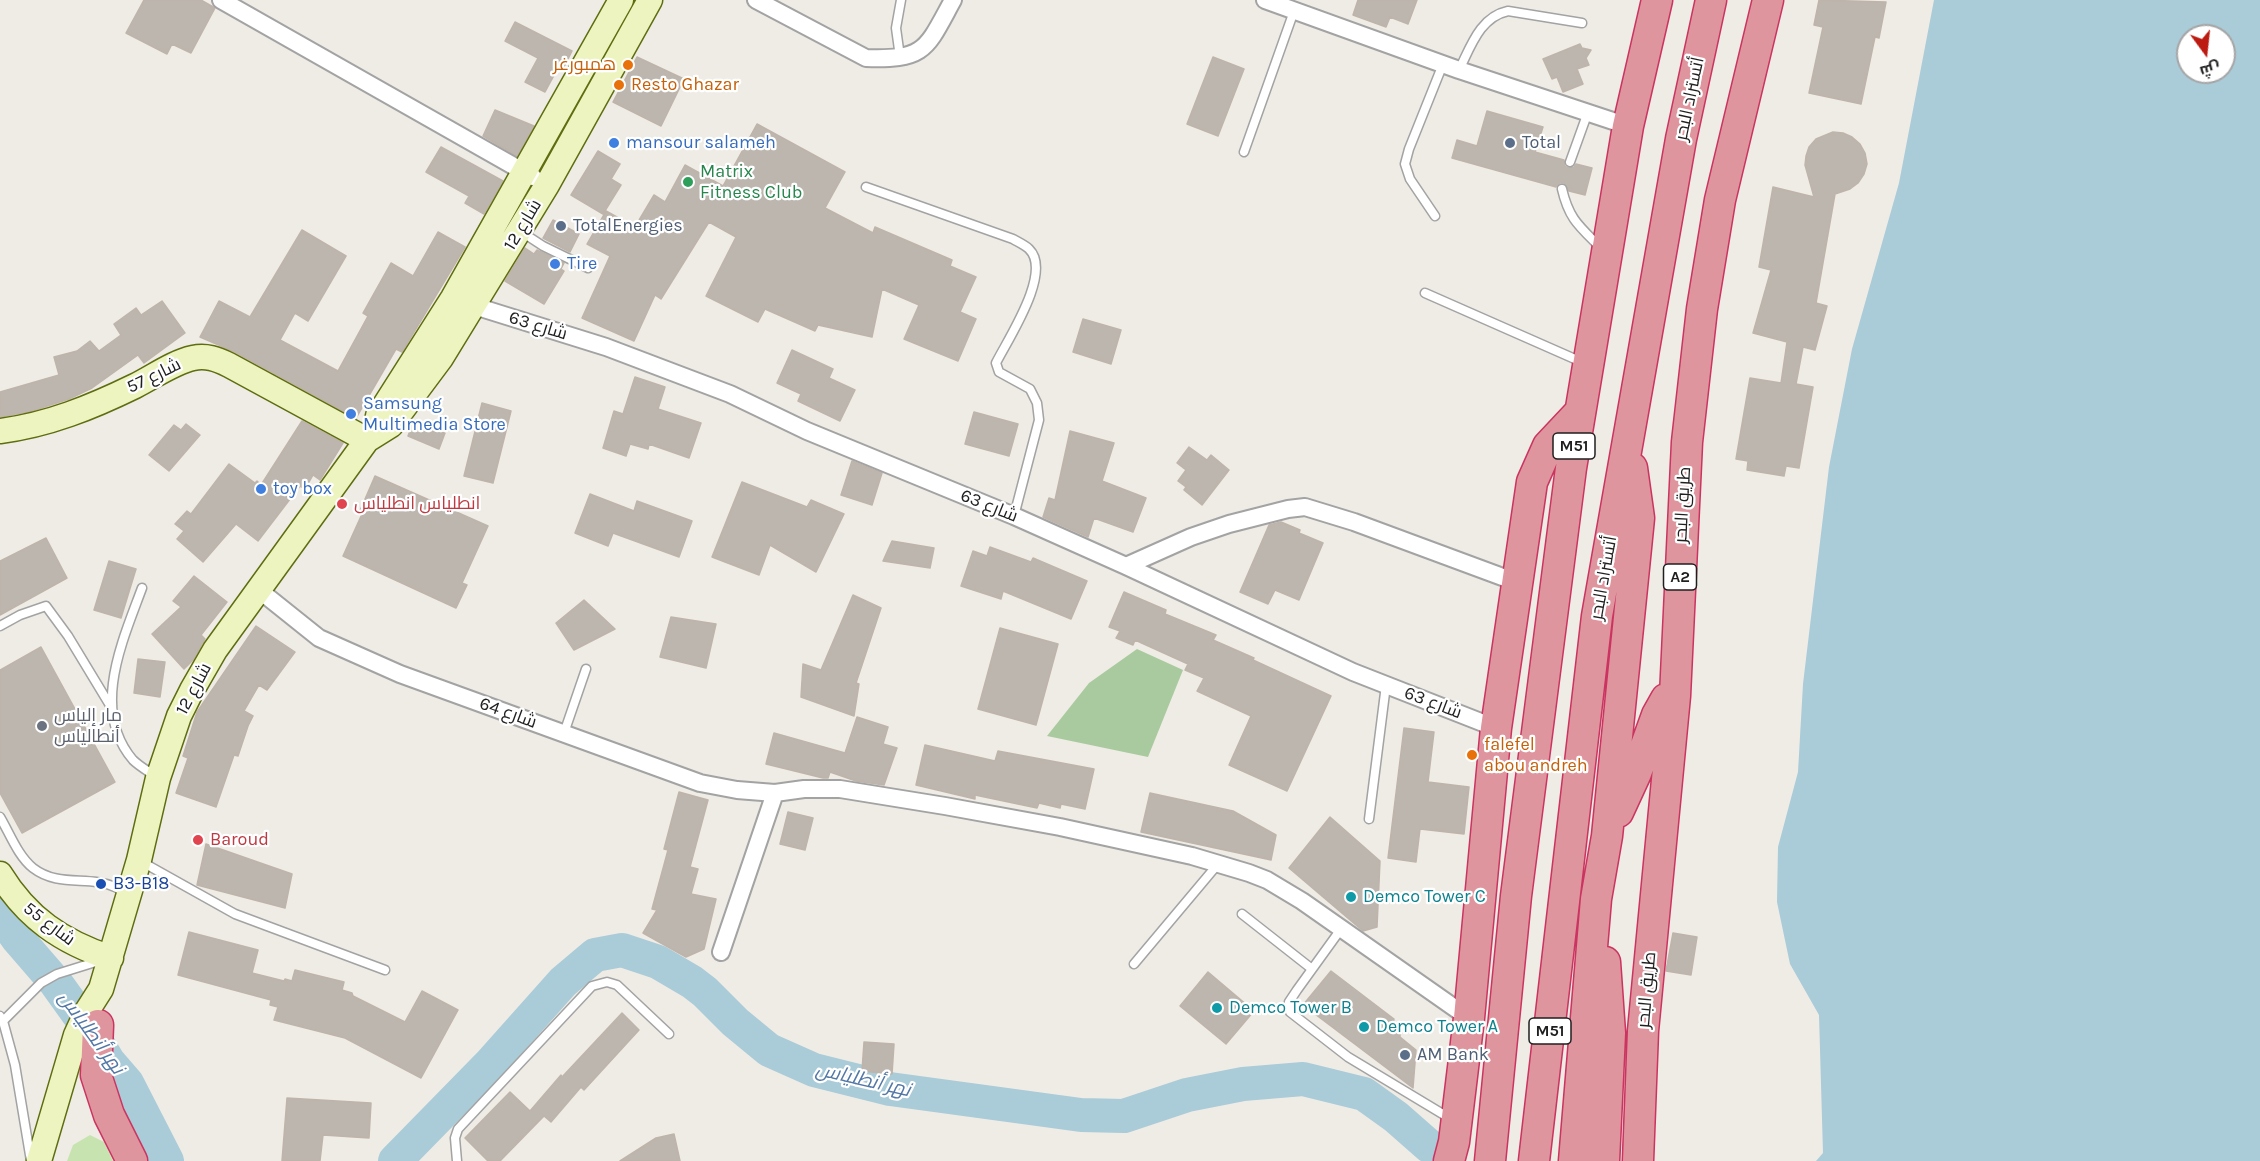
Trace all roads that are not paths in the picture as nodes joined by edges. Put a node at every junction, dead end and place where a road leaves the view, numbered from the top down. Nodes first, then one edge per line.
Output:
1 (221, 0) edge
2 (621, 0) edge
3 (650, 0) edge
4 (756, 0) edge
5 (901, 0) edge
6 (953, 0) edge
7 (1266, 0) edge
8 (1657, 0) edge
9 (1711, 0) edge
10 (1768, 0) edge
11 (1294, 10) junction
12 (1582, 23) dead end
13 (900, 57) junction
14 (1451, 67) junction
15 (1588, 112) junction
16 (1628, 126) junction
17 (1244, 152) dead end
18 (1570, 162) dead end
19 (524, 172) junction
20 (547, 185) junction
21 (866, 187) dead end
22 (1562, 189) dead end
23 (1435, 216) dead end
24 (519, 231) junction
25 (1607, 254) junction
26 (588, 268) dead end
27 (1425, 293) dead end
28 (463, 302) junction
29 (1588, 364) junction
30 (1579, 414) junction
31 (0, 431) edge
32 (371, 437) junction
33 (1629, 441) junction
34 (1014, 516) junction
35 (1126, 566) junction
36 (1516, 582) junction
37 (142, 588) dead end
38 (259, 590) junction
39 (0, 626) edge
40 (586, 669) dead end
41 (1386, 685) junction
42 (1675, 696) junction
43 (111, 707) junction
44 (1496, 728) junction
45 (564, 733) junction
46 (158, 778) junction
47 (775, 793) junction
48 (0, 817) edge
49 (1369, 819) dead end
50 (1607, 836) junction
51 (139, 860) junction
52 (1218, 864) junction
53 (0, 874) edge
54 (129, 896) junction
55 (1596, 899) junction
56 (1242, 914) dead end
57 (1341, 929) junction
58 (721, 952) dead end
59 (111, 958) junction
60 (1134, 964) dead end
61 (1312, 969) junction
62 (385, 970) dead end
63 (2, 1018) edge
64 (1468, 1018) junction
65 (92, 1027) junction
66 (669, 1034) dead end
67 (1453, 1146) edge
68 (31, 1161) edge
69 (39, 1161) edge
70 (55, 1161) edge
71 (132, 1161) edge
72 (457, 1161) edge
73 (1490, 1161) edge
74 (1534, 1161) edge
75 (1572, 1161) edge
76 (1604, 1161) edge
77 (1638, 1161) edge

1 - 19 street
2 - 19 street, شارع 12
3 - 20 street, شارع 12
4 - 13 street
5 - 13 lane
6 - 13 street
7 - 11 street
8 - 16 highway, M51
9 - 33 highway, أتستراد البحر / M51
10 - 42 highway, طريق البحر / A2
11 - 14 street
11 - 17 lane
12 - 14 lane
14 - 15 street
14 - 23 lane
15 - 16 street
15 - 18 lane
16 - 25 highway, M51
19 - 20 street
19 - 28 street, شارع 12
20 - 24 street, شارع 12
21 - 34 lane
22 - 25 lane
24 - 26 lane
24 - 28 street, شارع 12
25 - 29 highway, M51
27 - 29 lane
28 - 32 street, شارع 12
28 - 34 street, شارع 63
29 - 30 highway, M51
30 - 36 highway
30 - 73 highway, M51
31 - 32 street, شارع 57
32 - 38 street, شارع 12
33 - 50 highway
33 - 74 highway, أتستراد البحر / M51
34 - 35 street, شارع 63
35 - 36 street
35 - 41 street, شارع 63
36 - 44 highway
37 - 43 lane
38 - 45 street, شارع 64
38 - 46 street, شارع 12
39 - 43 lane
40 - 45 lane
41 - 44 street, شارع 63
41 - 49 lane
42 - 50 highway
42 - 77 highway, طريق البحر / A2
43 - 46 lane
44 - 64 highway
45 - 47 street, شارع 64
46 - 51 street, شارع 12
47 - 52 street, شارع 64
47 - 58 street
48 - 54 lane
50 - 55 highway
51 - 54 street, شارع 12
51 - 62 lane
52 - 57 street, شارع 64
52 - 60 lane
53 - 59 street, شارع 55
54 - 59 street, شارع 12
55 - 75 highway
55 - 76 highway
56 - 61 lane
57 - 61 lane
57 - 64 street, شارع 64
59 - 63 lane
59 - 65 street, شارع 12
61 - 67 lane
63 - 68 lane
64 - 67 highway
65 - 69 street
65 - 70 street
65 - 71 highway
66 - 72 lane

